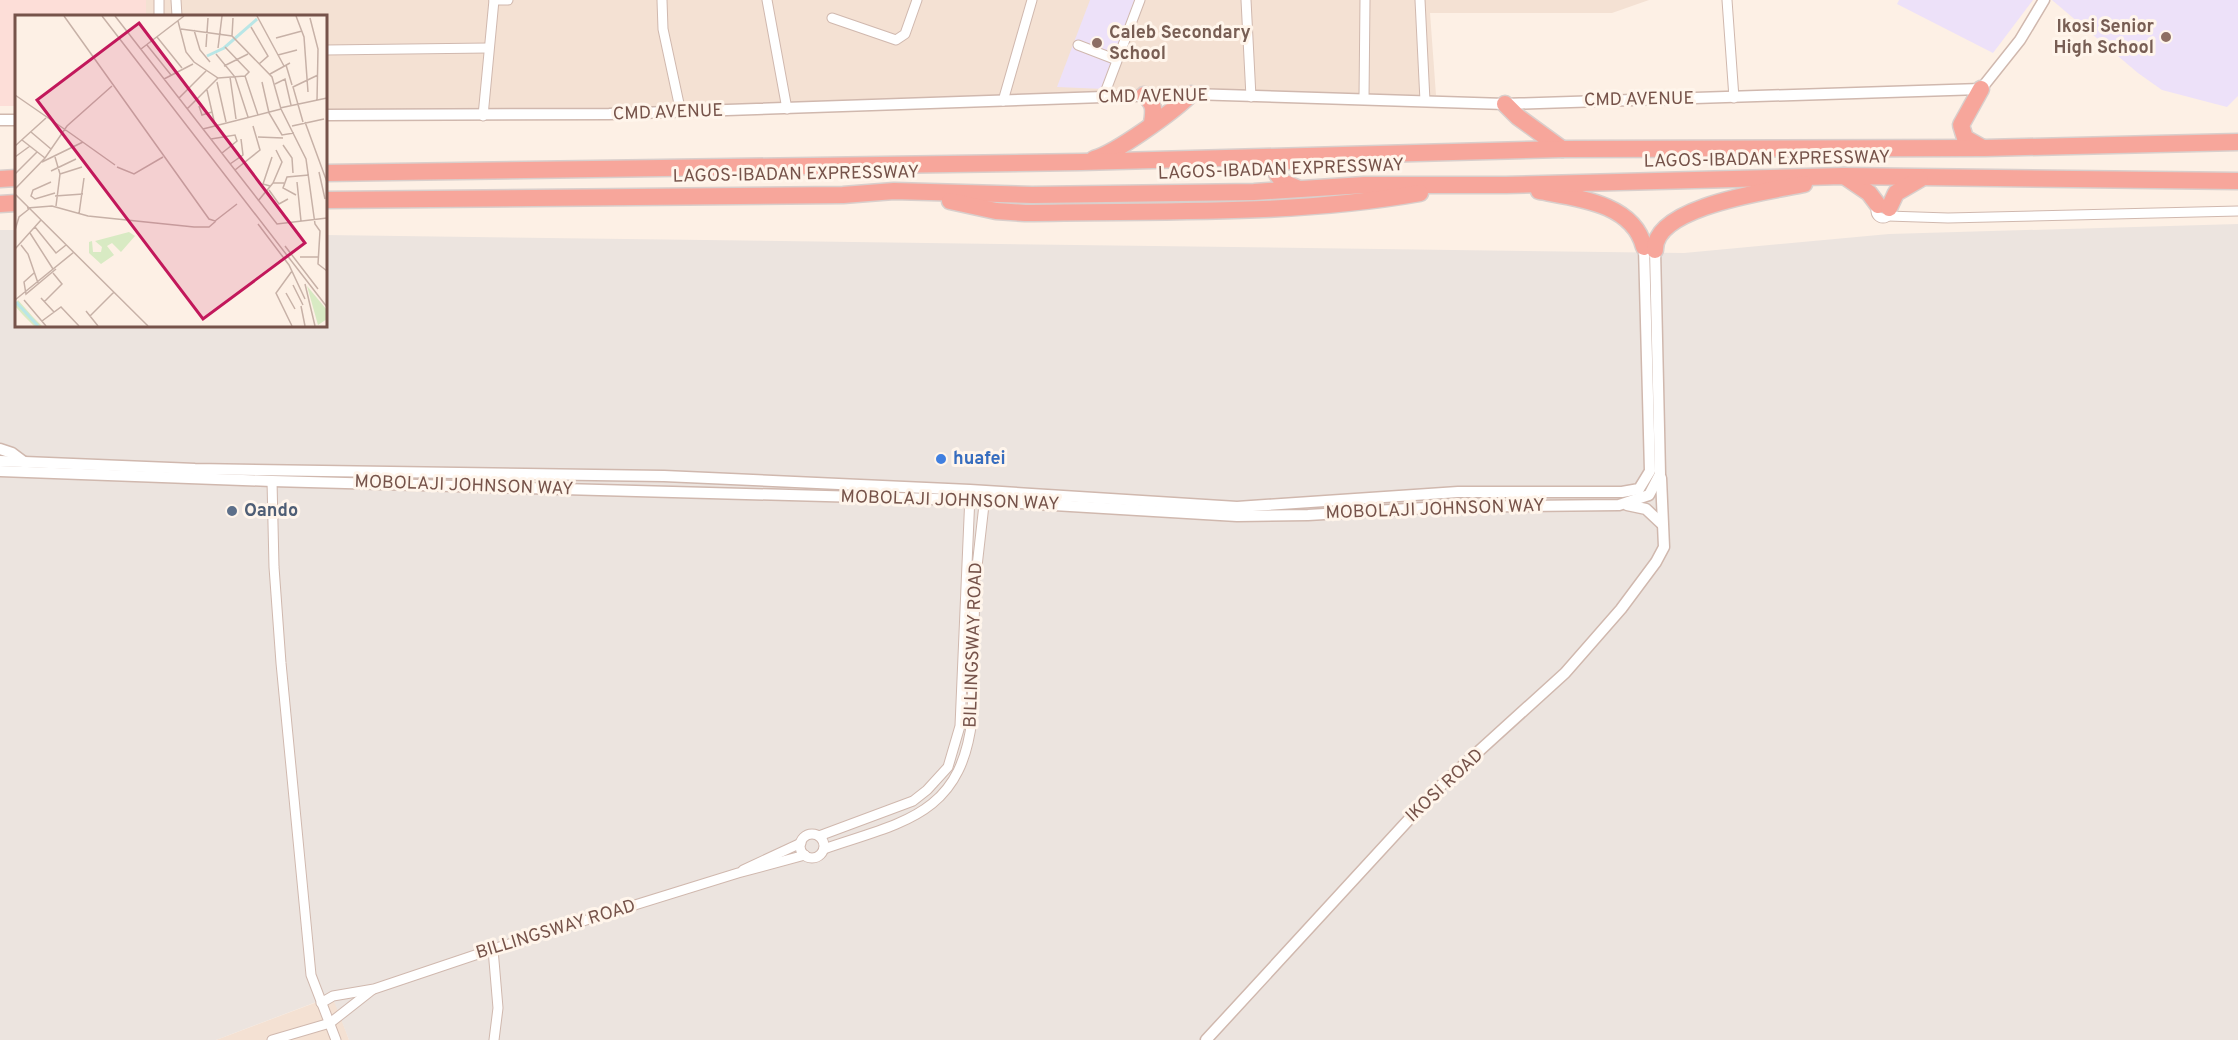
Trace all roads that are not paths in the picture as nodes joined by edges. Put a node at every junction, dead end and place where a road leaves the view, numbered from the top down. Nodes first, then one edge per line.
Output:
1 (176, 0) edge
2 (494, 0) edge
3 (507, 0) edge
4 (662, 0) edge
5 (767, 0) edge
6 (917, 0) edge
7 (1031, 0) edge
8 (1140, 0) edge
9 (1246, 0) edge
10 (1365, 0) edge
11 (1420, 0) edge
12 (1727, 0) edge
13 (2044, 0) edge
14 (177, 15) edge
15 (832, 18) dead end
16 (1078, 45) dead end
17 (489, 48) junction
18 (327, 50) edge
19 (1117, 60) junction
20 (1981, 89) junction
21 (1191, 94) junction
22 (1144, 95) junction
23 (1251, 97) junction
24 (1103, 98) junction
25 (1364, 98) junction
26 (1734, 98) junction
27 (1003, 101) junction
28 (1425, 101) junction
29 (1505, 104) junction
30 (787, 109) junction
31 (681, 112) junction
32 (327, 115) edge
33 (483, 116) junction
34 (1152, 123) junction
35 (2238, 142) edge
36 (1984, 148) junction
37 (1562, 149) junction
38 (1309, 155) junction
39 (1081, 162) junction
40 (914, 164) junction
41 (327, 173) edge
42 (1844, 176) junction
43 (1922, 177) junction
44 (15, 178) edge
45 (0, 179) edge
46 (2238, 181) edge
47 (1506, 185) junction
48 (1441, 186) junction
49 (1297, 188) junction
50 (922, 192) junction
51 (327, 200) edge
52 (15, 203) edge
53 (0, 204) edge
54 (1885, 210) junction
55 (2238, 212) edge
56 (1649, 248) junction
57 (0, 449) edge
58 (0, 461) edge
59 (25, 462) junction
60 (0, 471) edge
61 (1656, 480) junction
62 (272, 481) junction
63 (970, 495) junction
64 (985, 496) junction
65 (1640, 500) junction
66 (1662, 524) junction
67 (819, 836) junction
68 (801, 843) junction
69 (824, 849) junction
70 (805, 855) junction
71 (738, 873) junction
72 (493, 949) junction
73 (374, 989) junction
74 (321, 1003) junction
75 (330, 1023) junction
76 (272, 1040) edge
77 (336, 1040) edge
78 (494, 1040) edge
79 (1206, 1040) edge

1 - 14 street
2 - 3 street
2 - 17 street
4 - 31 street
5 - 30 street
6 - 15 street
7 - 27 street
8 - 19 street
9 - 23 street
10 - 25 street
11 - 28 street
12 - 26 street
13 - 20 street
16 - 19 street
17 - 18 street
17 - 33 street
19 - 24 street
20 - 26 street, CMD AVENUE
20 - 36 highway
21 - 22 street, CMD AVENUE
21 - 23 street, CMD AVENUE
21 - 34 highway
22 - 24 street, CMD AVENUE
22 - 34 highway
23 - 25 street, CMD AVENUE
24 - 27 street, CMD AVENUE
25 - 28 street, CMD AVENUE
26 - 29 street, CMD AVENUE
27 - 30 street, CMD AVENUE
28 - 29 street, CMD AVENUE
29 - 37 highway
30 - 31 street, CMD AVENUE
31 - 33 street, CMD AVENUE
32 - 33 street, CMD AVENUE
34 - 39 highway
35 - 36 highway, LAGOS-IBADAN EXPRESSWAY
36 - 37 highway, LAGOS-IBADAN EXPRESSWAY
37 - 38 highway, LAGOS-IBADAN EXPRESSWAY
38 - 39 highway, LAGOS-IBADAN EXPRESSWAY
38 - 49 highway
39 - 40 highway, LAGOS-IBADAN EXPRESSWAY
40 - 41 highway, LAGOS-IBADAN EXPRESSWAY
40 - 50 highway
42 - 43 highway, LAGOS-IBADAN EXPRESSWAY
42 - 47 highway, LAGOS-IBADAN EXPRESSWAY
42 - 54 highway
42 - 56 highway
43 - 46 highway, LAGOS-IBADAN EXPRESSWAY
43 - 54 highway
44 - 45 highway
47 - 48 highway, LAGOS-IBADAN EXPRESSWAY
47 - 56 highway
48 - 49 highway, LAGOS-IBADAN EXPRESSWAY
48 - 50 highway
49 - 50 highway, LAGOS-IBADAN EXPRESSWAY
50 - 51 highway, LAGOS-IBADAN EXPRESSWAY
52 - 53 highway
54 - 55 street
56 - 61 street
56 - 61 street
57 - 59 street
58 - 59 street, MOBOLAJI JOHNSON WAY
59 - 63 street, MOBOLAJI JOHNSON WAY
60 - 62 street, MOBOLAJI JOHNSON WAY
61 - 65 street
61 - 66 street, IKOSI ROAD
62 - 63 street, MOBOLAJI JOHNSON WAY
62 - 74 street
63 - 64 street, MOBOLAJI JOHNSON WAY
63 - 67 street, BILLINGSWAY ROAD
64 - 65 street, MOBOLAJI JOHNSON WAY
64 - 65 street, MOBOLAJI JOHNSON WAY
64 - 69 street, BILLINGSWAY ROAD
65 - 66 street
66 - 79 street, IKOSI ROAD
67 - 68 street
67 - 69 street
68 - 70 street
68 - 71 street, BILLINGSWAY ROAD
69 - 70 street
70 - 71 street, BILLINGSWAY ROAD
71 - 72 street, BILLINGSWAY ROAD
72 - 73 street, BILLINGSWAY ROAD
72 - 78 street
73 - 74 street, BILLINGSWAY ROAD
73 - 75 street, BILLINGSWAY ROAD
74 - 75 street
75 - 76 street, BILLINGSWAY ROAD
75 - 77 street

